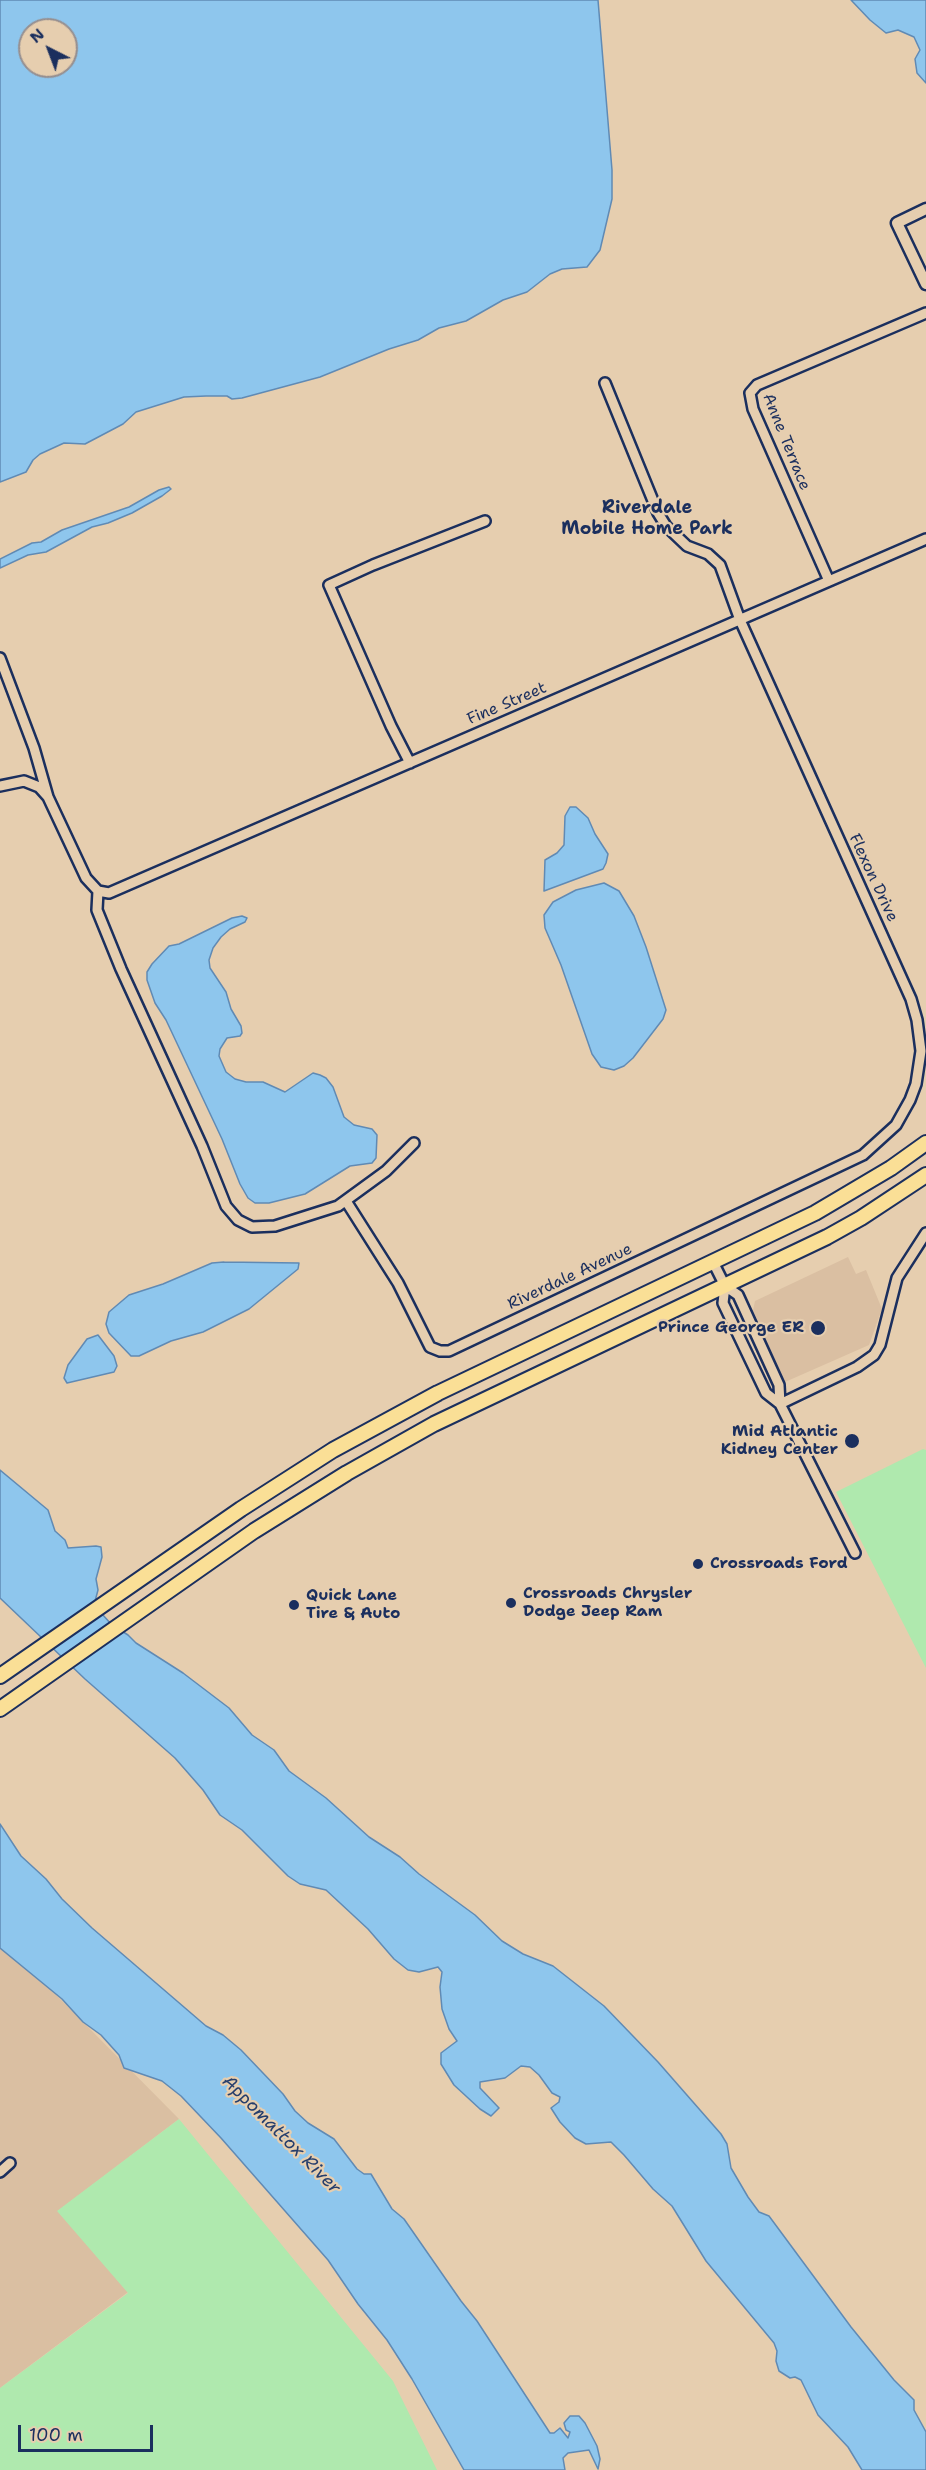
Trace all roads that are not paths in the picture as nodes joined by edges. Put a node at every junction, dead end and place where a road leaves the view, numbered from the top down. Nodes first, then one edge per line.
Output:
1 (926, 209) edge
2 (926, 284) edge
3 (926, 313) edge
4 (605, 383) dead end
5 (485, 521) dead end
6 (926, 538) edge
7 (829, 581) junction
8 (740, 620) junction
9 (0, 657) edge
10 (410, 763) junction
11 (0, 786) edge
12 (48, 797) junction
13 (98, 891) junction
14 (414, 1143) dead end
15 (926, 1143) edge
16 (873, 1148) joint
17 (926, 1175) edge
18 (346, 1201) junction
19 (926, 1233) edge
20 (713, 1262) junction
21 (725, 1286) junction
22 (780, 1404) junction
23 (855, 1553) dead end
24 (0, 1676) edge
25 (0, 1709) edge
26 (10, 2163) dead end
27 (0, 2172) edge

1 - 2 street
3 - 7 street, Anne Terrace
4 - 8 street, Flexon Drive
5 - 10 street
6 - 7 street, Fine Street
7 - 8 street, Fine Street
8 - 10 street, Fine Street
8 - 16 street, Flexon Drive
9 - 12 street
10 - 13 street, Fine Street
11 - 12 street
12 - 13 street
13 - 18 street
14 - 18 street
15 - 20 main road
16 - 18 street, Riverdale Avenue
17 - 21 main road
19 - 22 street
20 - 21 street
20 - 24 main road
21 - 22 street
21 - 22 street
21 - 25 main road
22 - 23 street
26 - 27 street

